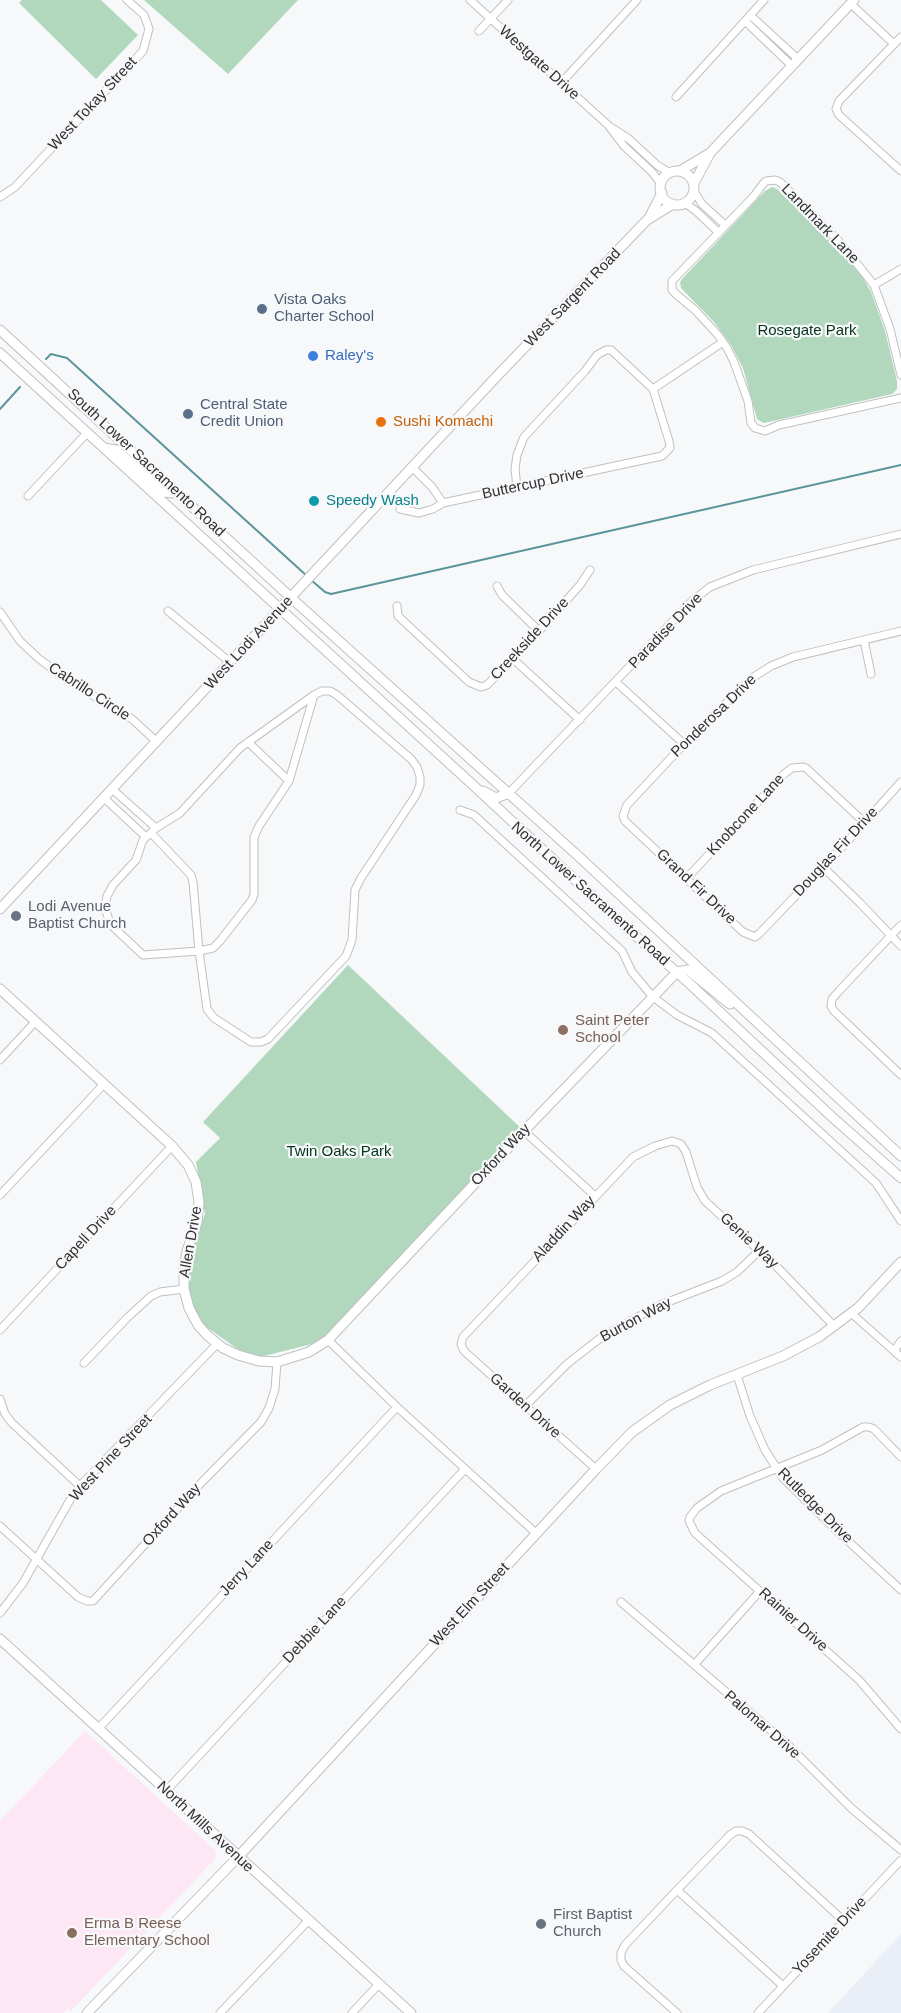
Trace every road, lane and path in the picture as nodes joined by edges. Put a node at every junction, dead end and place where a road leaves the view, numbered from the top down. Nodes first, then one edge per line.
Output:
1 (127, 0) edge
2 (470, 0) edge
3 (508, 0) edge
4 (637, 0) edge
5 (764, 0) edge
6 (853, 2) edge
7 (747, 18) junction
8 (490, 19) junction
9 (479, 32) dead end
10 (901, 37) edge
11 (894, 44) junction
12 (795, 62) junction
13 (561, 83) junction
14 (676, 97) dead end
15 (608, 125) junction
16 (710, 153) junction
17 (901, 170) edge
18 (680, 171) junction
19 (670, 173) junction
20 (694, 187) junction
21 (661, 189) junction
22 (0, 197) edge
23 (685, 203) junction
24 (673, 204) junction
25 (647, 220) junction
26 (725, 225) junction
27 (718, 232) junction
28 (901, 269) edge
29 (874, 285) junction
30 (0, 330) edge
31 (723, 342) junction
32 (0, 353) edge
33 (498, 375) joint
34 (901, 375) edge
35 (652, 389) junction
36 (901, 398) edge
37 (87, 433) junction
38 (104, 448) junction
39 (412, 467) junction
40 (517, 487) junction
41 (175, 490) junction
42 (28, 496) dead end
43 (443, 503) junction
44 (400, 509) dead end
45 (901, 534) edge
46 (590, 570) dead end
47 (497, 586) dead end
48 (291, 597) junction
49 (397, 606) dead end
50 (280, 609) junction
51 (168, 610) dead end
52 (0, 612) edge
53 (539, 631) junction
54 (901, 631) edge
55 (864, 640) junction
56 (513, 659) junction
57 (231, 663) junction
58 (871, 674) dead end
59 (616, 682) junction
60 (314, 695) junction
61 (579, 720) junction
62 (157, 742) junction
63 (248, 742) junction
64 (684, 744) junction
65 (290, 781) junction
66 (901, 782) edge
67 (473, 785) junction
68 (112, 789) junction
69 (509, 793) junction
70 (104, 798) junction
71 (460, 810) dead end
72 (624, 819) joint
73 (864, 822) junction
74 (151, 833) junction
75 (823, 867) junction
76 (687, 878) junction
77 (0, 909) edge
78 (771, 922) joint
79 (901, 925) edge
80 (891, 935) junction
81 (901, 946) edge
82 (199, 951) junction
83 (677, 972) junction
84 (0, 989) edge
85 (653, 998) junction
86 (748, 1013) junction
87 (36, 1022) junction
88 (0, 1060) edge
89 (901, 1075) edge
90 (104, 1084) junction
91 (524, 1131) junction
92 (681, 1144) joint
93 (172, 1146) junction
94 (901, 1156) edge
95 (901, 1178) edge
96 (0, 1195) edge
97 (595, 1196) junction
98 (901, 1221) edge
99 (759, 1251) junction
100 (901, 1262) edge
101 (184, 1289) junction
102 (851, 1313) junction
103 (834, 1326) junction
104 (0, 1330) edge
105 (328, 1340) junction
106 (462, 1341) joint
107 (901, 1341) edge
108 (218, 1344) junction
109 (894, 1351) junction
110 (901, 1357) edge
111 (277, 1362) junction
112 (84, 1363) dead end
113 (737, 1375) junction
114 (0, 1399) edge
115 (525, 1406) junction
116 (397, 1407) junction
117 (901, 1457) edge
118 (776, 1468) junction
119 (465, 1469) junction
120 (596, 1469) junction
121 (80, 1486) junction
122 (0, 1526) edge
123 (537, 1534) junction
124 (37, 1558) junction
125 (901, 1590) edge
126 (760, 1591) junction
127 (621, 1602) dead end
128 (0, 1613) edge
129 (0, 1640) edge
130 (694, 1665) junction
131 (98, 1729) junction
132 (901, 1729) edge
133 (166, 1791) junction
134 (901, 1850) edge
135 (238, 1857) junction
136 (901, 1860) edge
137 (677, 1890) junction
138 (309, 1920) junction
139 (844, 1921) junction
140 (379, 1984) junction
141 (783, 1986) junction
142 (87, 2013) edge
143 (220, 2013) edge
144 (352, 2013) edge
145 (411, 2013) edge
146 (677, 2013) edge
147 (758, 2013) edge

1 - 22 street, West Tokay Street
2 - 8 street, Westgate Drive
3 - 8 street
4 - 13 street
5 - 7 street
6 - 11 street
6 - 12 street
7 - 12 street
7 - 14 street
8 - 9 street
8 - 13 street, Westgate Drive
10 - 11 street
11 - 17 street
12 - 16 street
13 - 15 street, Westgate Drive
15 - 19 street, Westgate Drive
15 - 21 street, Westgate Drive
16 - 18 street
16 - 20 street
18 - 19 street
18 - 20 street
19 - 21 street
20 - 23 street
20 - 26 street
21 - 24 street
21 - 25 street, West Sargent Road
23 - 24 street
23 - 27 street
24 - 25 street, West Sargent Road
25 - 33 street, West Sargent Road
26 - 27 street
26 - 29 street, Landmark Lane
27 - 31 street
28 - 29 street
29 - 34 street, Landmark Lane
30 - 41 street, South Lower Sacramento Road
31 - 35 street
31 - 36 street
32 - 37 street, South Lower Sacramento Road
33 - 39 street, West Lodi Avenue
35 - 40 street, Buttercup Drive
35 - 40 street
37 - 38 street, South Lower Sacramento Road
37 - 42 street
38 - 41 street
38 - 50 street, South Lower Sacramento Road
39 - 43 street
39 - 48 street, West Lodi Avenue
40 - 43 street, Buttercup Drive
41 - 48 street, South Lower Sacramento Road
43 - 44 street, Buttercup Drive
45 - 59 street, Paradise Drive
46 - 53 street, Creekside Drive
47 - 53 street
48 - 50 street, West Lodi Avenue
48 - 69 street, North Lower Sacramento Road
49 - 56 street, Creekside Drive
50 - 57 street, West Lodi Avenue
50 - 67 street, North Lower Sacramento Road
51 - 57 street
52 - 62 street, Cabrillo Circle
53 - 56 street, Creekside Drive
54 - 55 street, Ponderosa Drive
55 - 58 street
55 - 64 street, Ponderosa Drive
56 - 61 street
57 - 62 street, West Lodi Avenue
59 - 61 street, Paradise Drive
59 - 64 street
60 - 63 street
60 - 65 street
60 - 82 street
61 - 69 street, Paradise Drive
62 - 68 street, West Lodi Avenue
63 - 65 street
63 - 74 street
64 - 72 street, Ponderosa Drive
65 - 82 street
66 - 73 street, Douglas Fir Drive
67 - 69 street
67 - 83 street, North Lower Sacramento Road
68 - 70 street, West Lodi Avenue
68 - 74 street
69 - 86 street, North Lower Sacramento Road
70 - 74 street
70 - 77 street, West Lodi Avenue
71 - 85 street
72 - 76 street, Grand Fir Drive
73 - 75 street, Douglas Fir Drive
73 - 76 street, Knobcone Lane
74 - 82 street
74 - 82 street
75 - 78 street, Douglas Fir Drive
75 - 80 street
76 - 78 street, Grand Fir Drive
79 - 80 street
80 - 81 street
80 - 89 street
83 - 85 street, Oxford Way
83 - 86 street
83 - 95 street, North Lower Sacramento Road
84 - 87 street, Allen Drive
85 - 91 street, Oxford Way
85 - 98 street
86 - 94 street, North Lower Sacramento Road
87 - 88 street
87 - 90 street, Allen Drive
90 - 93 street, Allen Drive
90 - 96 street
91 - 97 street
91 - 105 street, Oxford Way
92 - 97 street, Aladdin Way
92 - 99 street, Genie Way
93 - 101 street, Allen Drive
93 - 104 street, Capell Drive
97 - 106 street, Aladdin Way
99 - 103 street, Genie Way
99 - 115 street, Burton Way
100 - 102 street, West Elm Street
101 - 108 street, Allen Drive
101 - 112 street
102 - 103 street, West Elm Street
102 - 109 street
103 - 113 street, West Elm Street
105 - 111 street, Allen Drive
105 - 116 street
106 - 115 street, Garden Drive
107 - 109 street
108 - 111 street, Allen Drive
108 - 121 street, West Pine Street
109 - 110 street
111 - 124 street, Oxford Way
113 - 118 street, Rutledge Drive
113 - 120 street, West Elm Street
114 - 121 street
115 - 120 street, Garden Drive
116 - 119 street
116 - 131 street, Jerry Lane
117 - 118 street
118 - 125 street, Rutledge Drive
118 - 126 street, Rainier Drive
119 - 123 street
119 - 133 street, Debbie Lane
120 - 123 street, West Elm Street
121 - 124 street, West Pine Street
122 - 124 street
123 - 135 street, West Elm Street
124 - 128 street, West Pine Street
126 - 130 street
126 - 132 street, Rainier Drive
127 - 130 street, Palomar Drive
129 - 131 street, North Mills Avenue
130 - 134 street, Palomar Drive
131 - 133 street, North Mills Avenue
133 - 135 street, North Mills Avenue
135 - 138 street, North Mills Avenue
135 - 142 street, West Elm Street
136 - 139 street, Yosemite Drive
137 - 139 street
137 - 141 street
137 - 146 street
138 - 140 street, North Mills Avenue
138 - 143 street
139 - 141 street, Yosemite Drive
140 - 144 street
140 - 145 street, North Mills Avenue
141 - 147 street, Yosemite Drive

